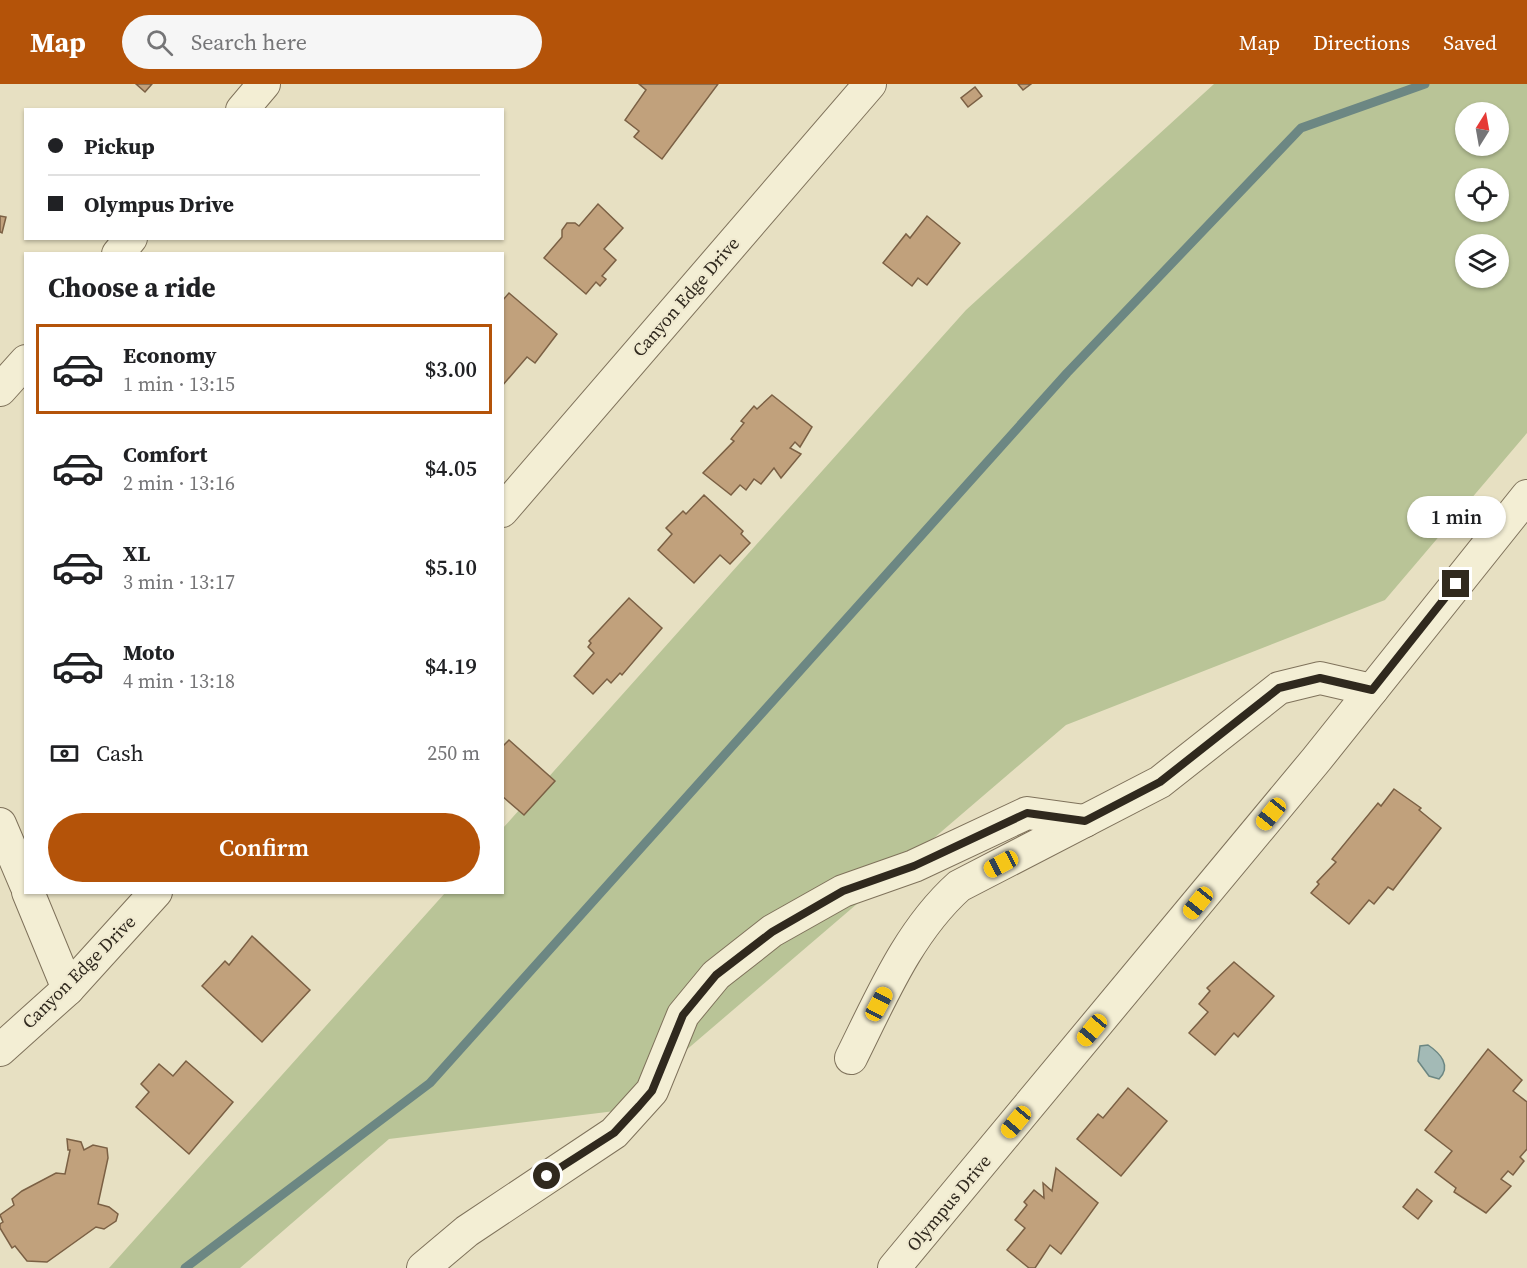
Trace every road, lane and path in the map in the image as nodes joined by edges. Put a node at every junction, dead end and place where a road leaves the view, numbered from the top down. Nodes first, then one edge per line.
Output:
1 (264, 84) edge
2 (870, 84) edge
3 (244, 108) edge
4 (129, 240) edge
5 (120, 252) edge
6 (24, 362) edge
7 (0, 390) edge
8 (1527, 496) edge
9 (504, 509) edge
10 (1372, 690) junction
11 (1085, 821) junction
12 (0, 824) edge
13 (24, 880) edge
14 (29, 894) edge
15 (154, 894) edge
16 (68, 989) junction
17 (0, 1050) edge
18 (851, 1058) dead end
19 (423, 1268) edge
20 (894, 1268) edge

1 - 3 street
2 - 9 street, Canyon Edge Drive
4 - 5 street
6 - 7 street
8 - 10 street, Olympus Drive
10 - 11 street
10 - 20 street, Olympus Drive
11 - 18 street
11 - 19 street
12 - 13 street
14 - 16 street
15 - 16 street, Canyon Edge Drive
16 - 17 street, Canyon Edge Drive

